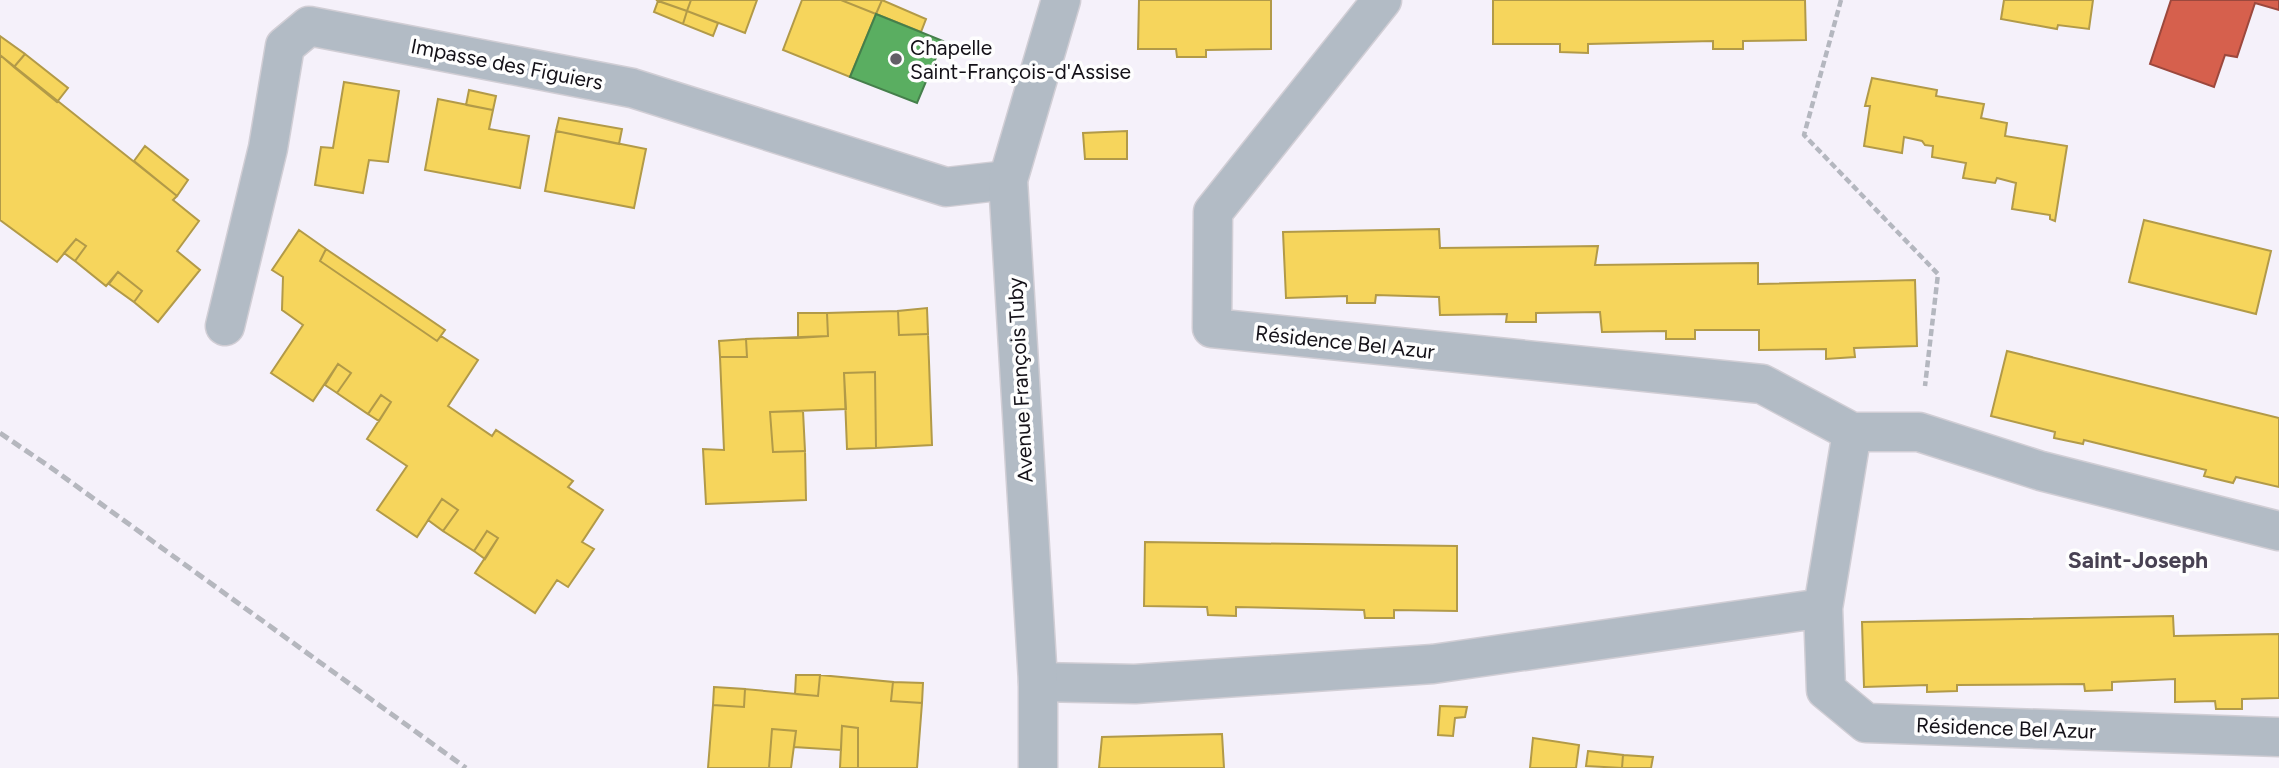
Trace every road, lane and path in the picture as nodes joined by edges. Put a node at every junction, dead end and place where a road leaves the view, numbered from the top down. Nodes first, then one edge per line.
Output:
1 (1061, 0) edge
2 (1382, 0) edge
3 (1841, 0) edge
4 (1008, 180) junction
5 (225, 326) dead end
6 (1852, 432) junction
7 (1919, 432) junction
8 (2279, 531) edge
9 (1823, 608) junction
10 (1038, 682) junction
11 (2279, 737) edge
12 (1038, 768) edge

1 - 4 street, Avenue François Tuby
2 - 6 street, Résidence Bel Azur
3 - 7 path
4 - 5 street, Impasse des Figuiers
4 - 10 street, Avenue François Tuby
6 - 7 street, Résidence Bel Azur
6 - 9 street, Résidence Bel Azur
7 - 8 street, Résidence Bel Azur
9 - 10 street
9 - 11 street, Résidence Bel Azur
10 - 12 street, Avenue François Tuby

